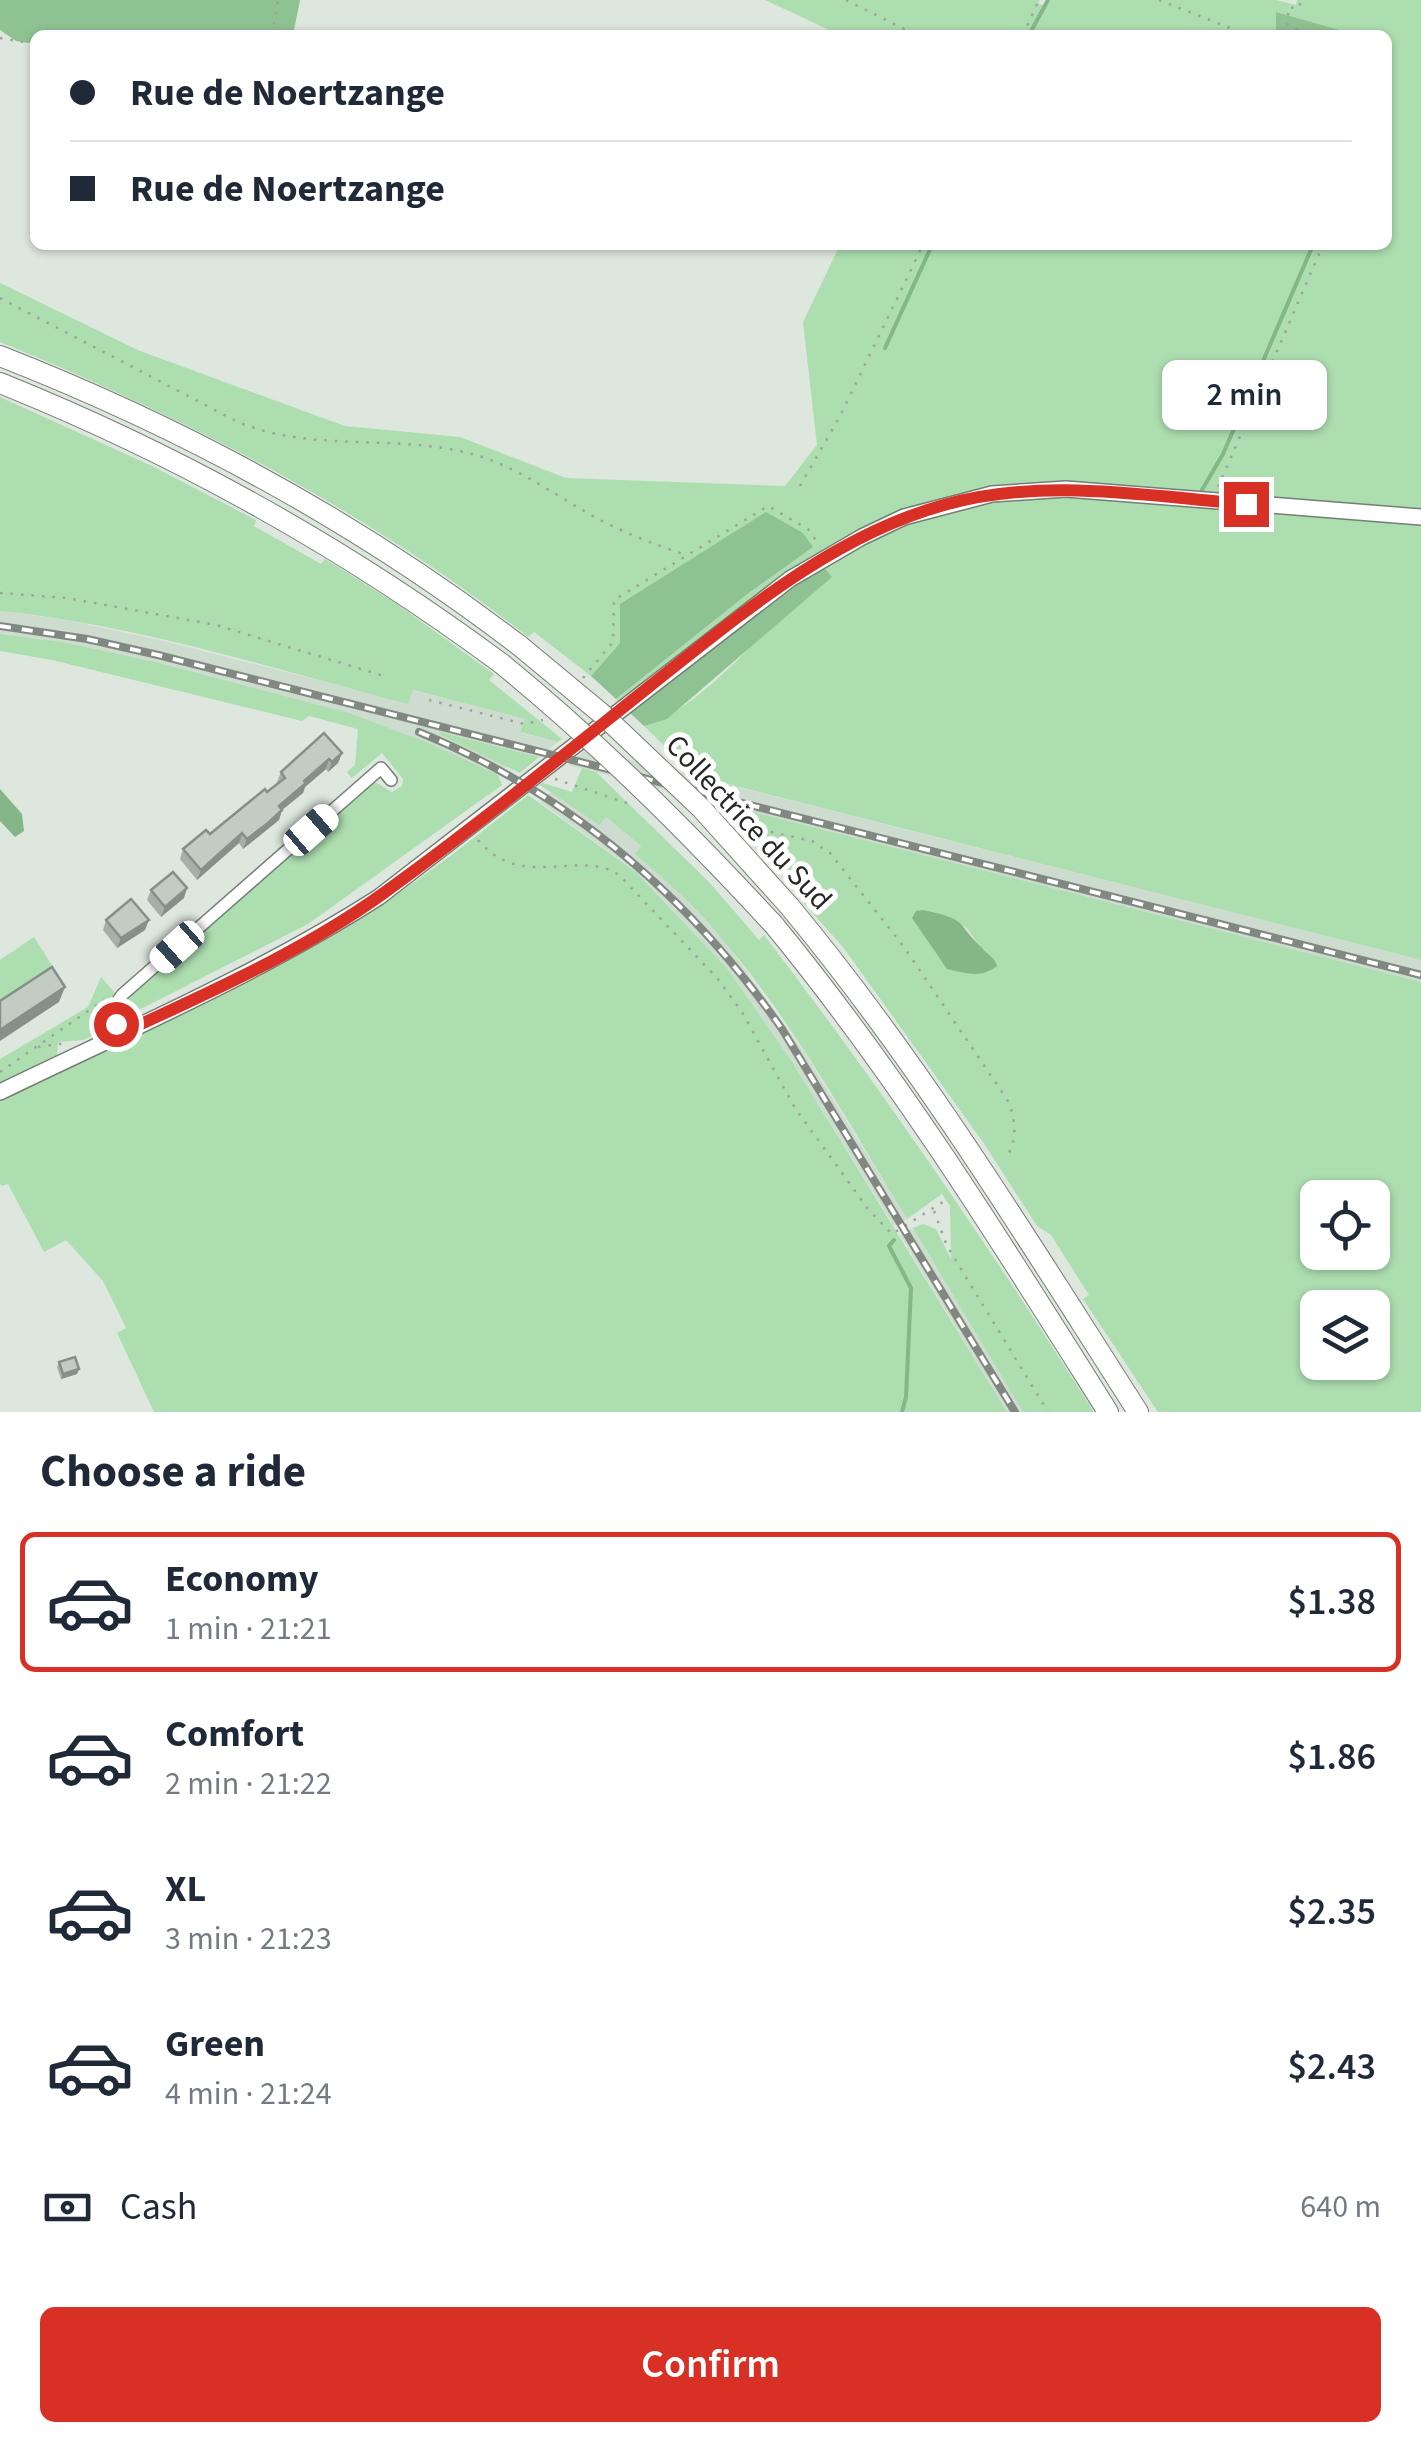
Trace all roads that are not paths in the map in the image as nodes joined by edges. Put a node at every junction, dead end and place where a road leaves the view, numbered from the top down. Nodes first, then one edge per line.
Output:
1 (0, 356) edge
2 (0, 383) edge
3 (1421, 517) edge
4 (392, 780) dead end
5 (120, 1034) junction
6 (0, 1092) edge
7 (1108, 1412) edge
8 (1138, 1412) edge

1 - 8 highway, Collectrice du Sud, bridge
2 - 7 highway, Collectrice du Sud, bridge
3 - 5 main road
4 - 5 street
5 - 6 main road

